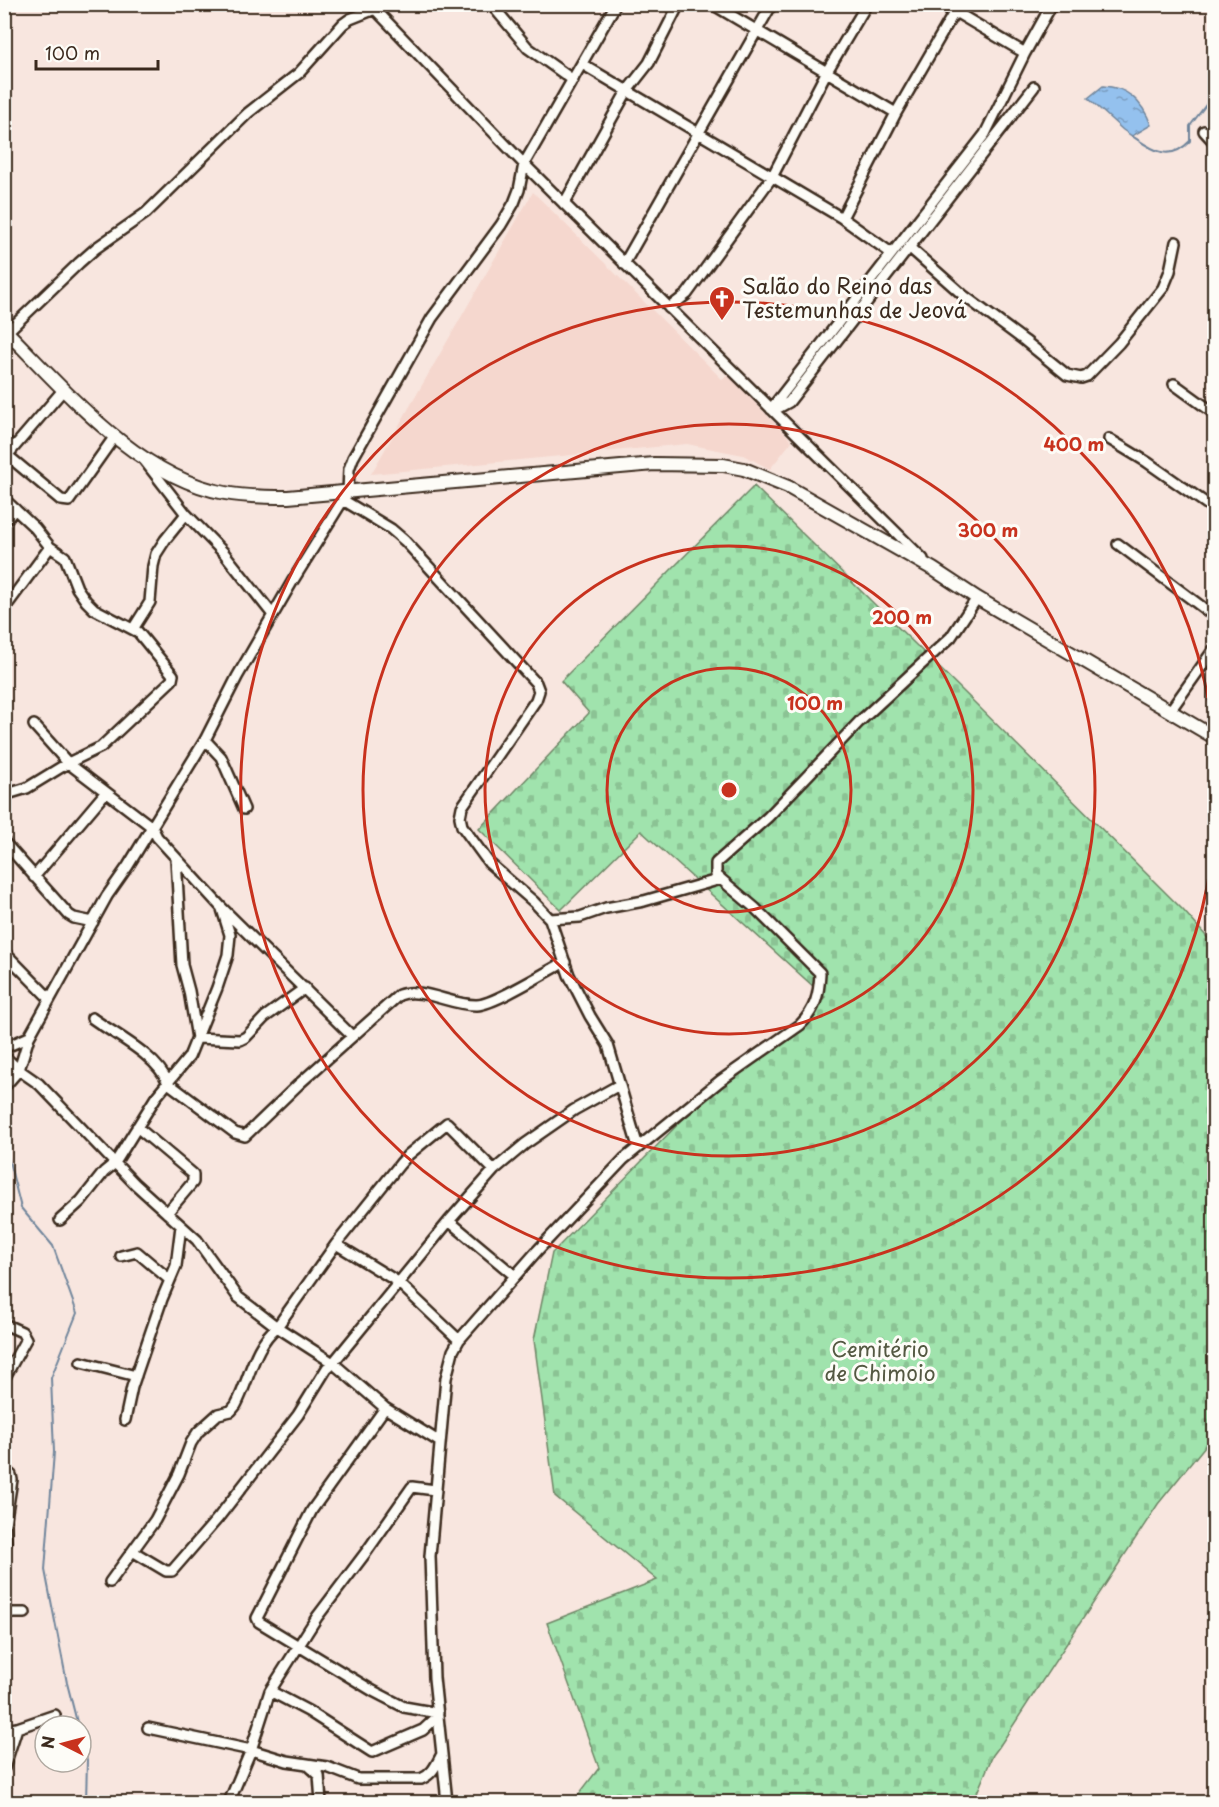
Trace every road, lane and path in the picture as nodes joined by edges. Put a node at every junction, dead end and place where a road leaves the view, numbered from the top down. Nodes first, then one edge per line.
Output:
1 (491, 4) edge
2 (616, 4) edge
3 (680, 4) edge
4 (712, 4) edge
5 (772, 4) edge
6 (867, 4) edge
7 (942, 4) edge
8 (1052, 4) edge
9 (373, 7) edge
10 (957, 8) edge
11 (756, 31) junction
12 (1025, 53) junction
13 (582, 64) junction
14 (826, 73) junction
15 (573, 80) junction
16 (1034, 87) dead end
17 (627, 91) junction
18 (896, 113) junction
19 (1204, 131) dead end
20 (699, 132) junction
21 (1215, 142) edge
22 (524, 164) junction
23 (772, 177) junction
24 (564, 204) junction
25 (842, 218) junction
26 (1176, 242) dead end
27 (909, 247) junction
28 (891, 253) junction
29 (624, 264) junction
30 (669, 308) junction
31 (6, 331) edge
32 (1174, 384) dead end
33 (64, 389) junction
34 (773, 407) junction
35 (1215, 412) edge
36 (115, 436) junction
37 (1109, 439) dead end
38 (4, 440) edge
39 (14, 447) junction
40 (6, 457) edge
41 (143, 459) junction
42 (346, 496) junction
43 (4, 499) edge
44 (15, 509) junction
45 (1215, 509) edge
46 (186, 514) junction
47 (4, 522) edge
48 (1118, 544) dead end
49 (50, 547) junction
50 (933, 569) junction
51 (977, 598) junction
52 (4, 609) edge
53 (273, 615) junction
54 (1215, 616) edge
55 (133, 629) junction
56 (1215, 649) edge
57 (1170, 711) junction
58 (34, 725) dead end
59 (1215, 737) edge
60 (206, 740) junction
61 (68, 763) junction
62 (7, 790) edge
63 (106, 792) junction
64 (244, 809) dead end
65 (152, 827) junction
66 (4, 842) edge
67 (176, 858) junction
68 (34, 877) junction
69 (721, 879) junction
70 (221, 907) junction
71 (550, 919) junction
72 (93, 922) junction
73 (4, 952) edge
74 (565, 962) junction
75 (305, 988) junction
76 (50, 999) junction
77 (92, 1018) dead end
78 (352, 1036) junction
79 (29, 1037) junction
80 (196, 1038) junction
81 (4, 1048) edge
82 (4, 1056) edge
83 (19, 1070) junction
84 (168, 1083) junction
85 (619, 1085) junction
86 (4, 1087) edge
87 (137, 1127) junction
88 (638, 1147) junction
89 (115, 1163) junction
90 (494, 1170) junction
91 (167, 1213) junction
92 (60, 1220) dead end
93 (449, 1221) junction
94 (181, 1226) junction
95 (336, 1244) junction
96 (121, 1256) dead end
97 (515, 1276) junction
98 (170, 1280) junction
99 (398, 1282) junction
100 (4, 1324) edge
101 (277, 1327) junction
102 (459, 1340) junction
103 (81, 1362) dead end
104 (333, 1363) junction
105 (136, 1376) junction
106 (4, 1379) edge
107 (385, 1408) junction
108 (125, 1420) dead end
109 (440, 1442) junction
110 (4, 1471) edge
111 (435, 1490) junction
112 (6, 1542) edge
113 (134, 1552) junction
114 (110, 1582) dead end
115 (4, 1613) edge
116 (25, 1613) dead end
117 (299, 1644) junction
118 (270, 1691) junction
119 (438, 1714) junction
120 (33, 1723) edge
121 (17, 1728) junction
122 (148, 1728) dead end
123 (4, 1730) edge
124 (250, 1750) junction
125 (442, 1754) junction
126 (306, 1764) junction
127 (4, 1768) edge
128 (229, 1803) edge
129 (321, 1803) edge
130 (447, 1803) edge

1 - 15 street
2 - 13 street
3 - 17 street
4 - 11 street
5 - 11 street
6 - 14 street
7 - 10 street
8 - 12 street
9 - 22 street
9 - 31 street
10 - 12 street
10 - 18 street
11 - 14 street
11 - 20 street
12 - 28 street
13 - 15 street
13 - 17 street
14 - 18 street
14 - 23 street
15 - 22 street
16 - 27 street
17 - 20 street
17 - 24 street
18 - 25 street
19 - 21 street
20 - 23 street
20 - 29 street
22 - 24 street
22 - 42 street
23 - 25 street
23 - 30 street
24 - 29 street
25 - 28 street
26 - 27 street
27 - 34 street
28 - 34 street
29 - 30 street
30 - 34 street
31 - 33 street
32 - 35 street
33 - 36 street
33 - 39 street
34 - 50 street
36 - 40 street
36 - 41 street
37 - 45 street
38 - 39 street
39 - 40 street
41 - 42 street
41 - 46 street
42 - 50 street
42 - 53 street
42 - 71 street
43 - 44 street
44 - 47 street
44 - 49 street
46 - 53 street
46 - 55 street
48 - 54 street
49 - 52 street
49 - 55 street
50 - 51 street
51 - 57 street
51 - 69 street
53 - 60 street
55 - 61 street
56 - 57 street
57 - 59 street
58 - 61 street
60 - 64 street
60 - 65 street
61 - 62 street
61 - 63 street
63 - 65 street
63 - 68 street
65 - 67 street
65 - 72 street
66 - 68 street
67 - 70 street
67 - 80 street
68 - 72 street
69 - 71 street
69 - 88 street
70 - 75 street
70 - 80 street
71 - 74 street
72 - 76 street
73 - 76 street
74 - 78 street
74 - 85 street
75 - 78 street
75 - 80 street
76 - 79 street
77 - 84 street
78 - 84 street
79 - 81 street
79 - 83 street
80 - 84 street
82 - 83 street
83 - 86 street
83 - 89 street
84 - 87 street
85 - 88 street
85 - 90 street
87 - 89 street
87 - 91 street
88 - 97 street
89 - 91 street
89 - 92 street
90 - 93 street
90 - 95 street
91 - 94 street
93 - 97 street
93 - 99 street
94 - 98 street
94 - 101 street
95 - 99 street
95 - 101 street
96 - 98 street
97 - 102 street
98 - 105 street
99 - 102 street
99 - 104 street
100 - 106 street
101 - 104 street
101 - 113 street
102 - 109 street
103 - 105 street
104 - 107 street
104 - 113 street
105 - 108 street
107 - 109 street
107 - 117 street
109 - 111 street
110 - 112 street
111 - 117 street
111 - 119 street
113 - 114 street
115 - 116 street
117 - 118 street
117 - 119 street
118 - 119 street
118 - 124 street
119 - 125 street
120 - 121 street
121 - 123 street
121 - 127 street
122 - 124 street
124 - 126 street
124 - 128 street
125 - 126 street
125 - 130 street
126 - 129 street

